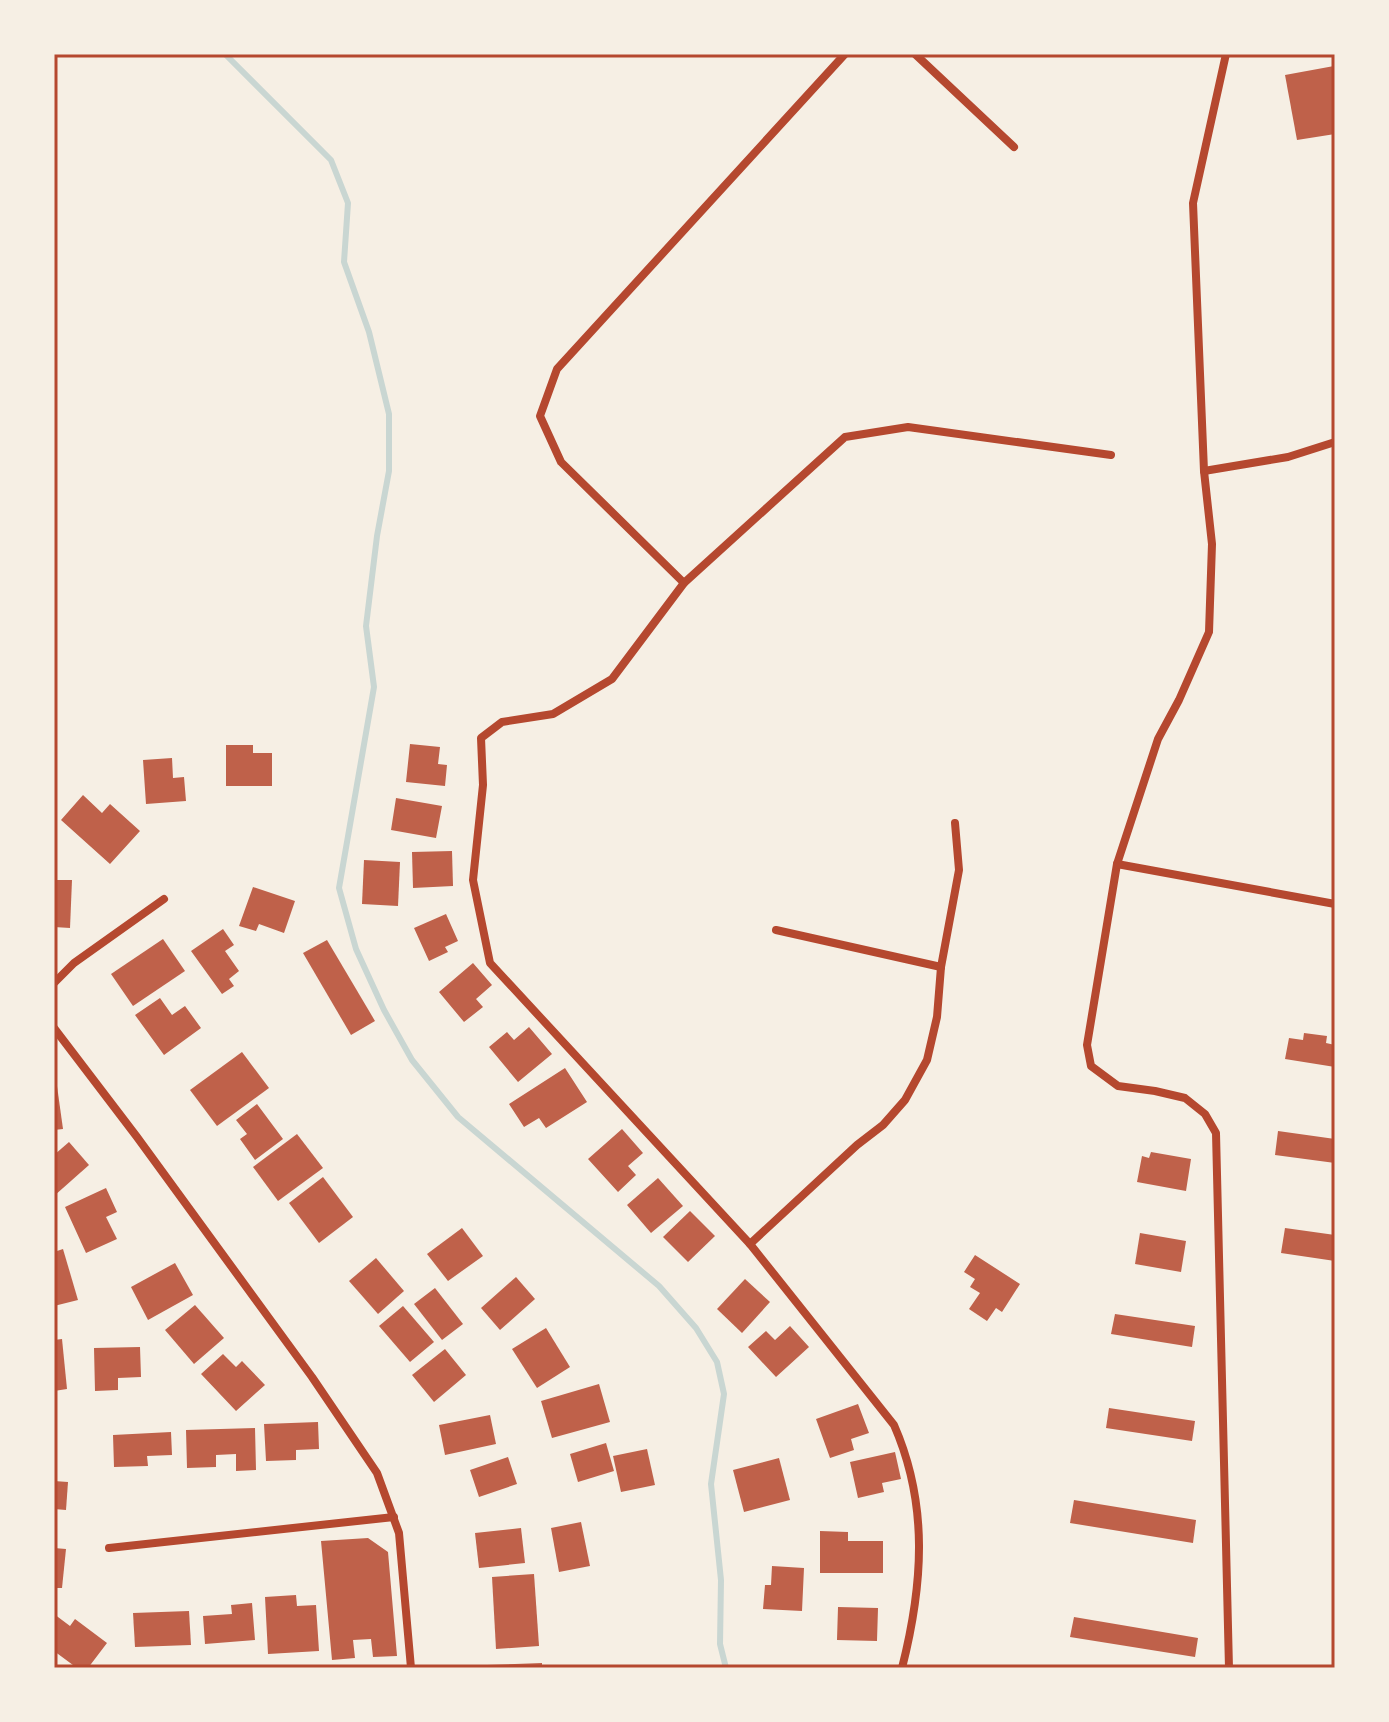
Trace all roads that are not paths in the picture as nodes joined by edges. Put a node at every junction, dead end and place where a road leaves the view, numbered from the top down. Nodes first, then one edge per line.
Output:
1 (845, 54) edge
2 (915, 54) edge
3 (1226, 54) edge
4 (1014, 147) dead end
5 (1335, 442) edge
6 (1111, 455) dead end
7 (1204, 471) junction
8 (684, 583) junction
9 (955, 823) dead end
10 (1117, 864) junction
11 (164, 899) dead end
12 (1335, 904) edge
13 (776, 930) dead end
14 (941, 967) junction
15 (54, 983) edge
16 (54, 1028) edge
17 (750, 1244) junction
18 (394, 1517) junction
19 (109, 1548) dead end
20 (411, 1668) edge
21 (902, 1668) edge
22 (1229, 1668) edge

1 - 8 street
2 - 4 street
3 - 7 street
5 - 7 street
6 - 8 street
7 - 10 street
8 - 17 street
9 - 14 street
10 - 12 street
10 - 22 street
11 - 15 street
13 - 14 street
14 - 17 street
16 - 18 street
17 - 21 street
18 - 19 street
18 - 20 street

